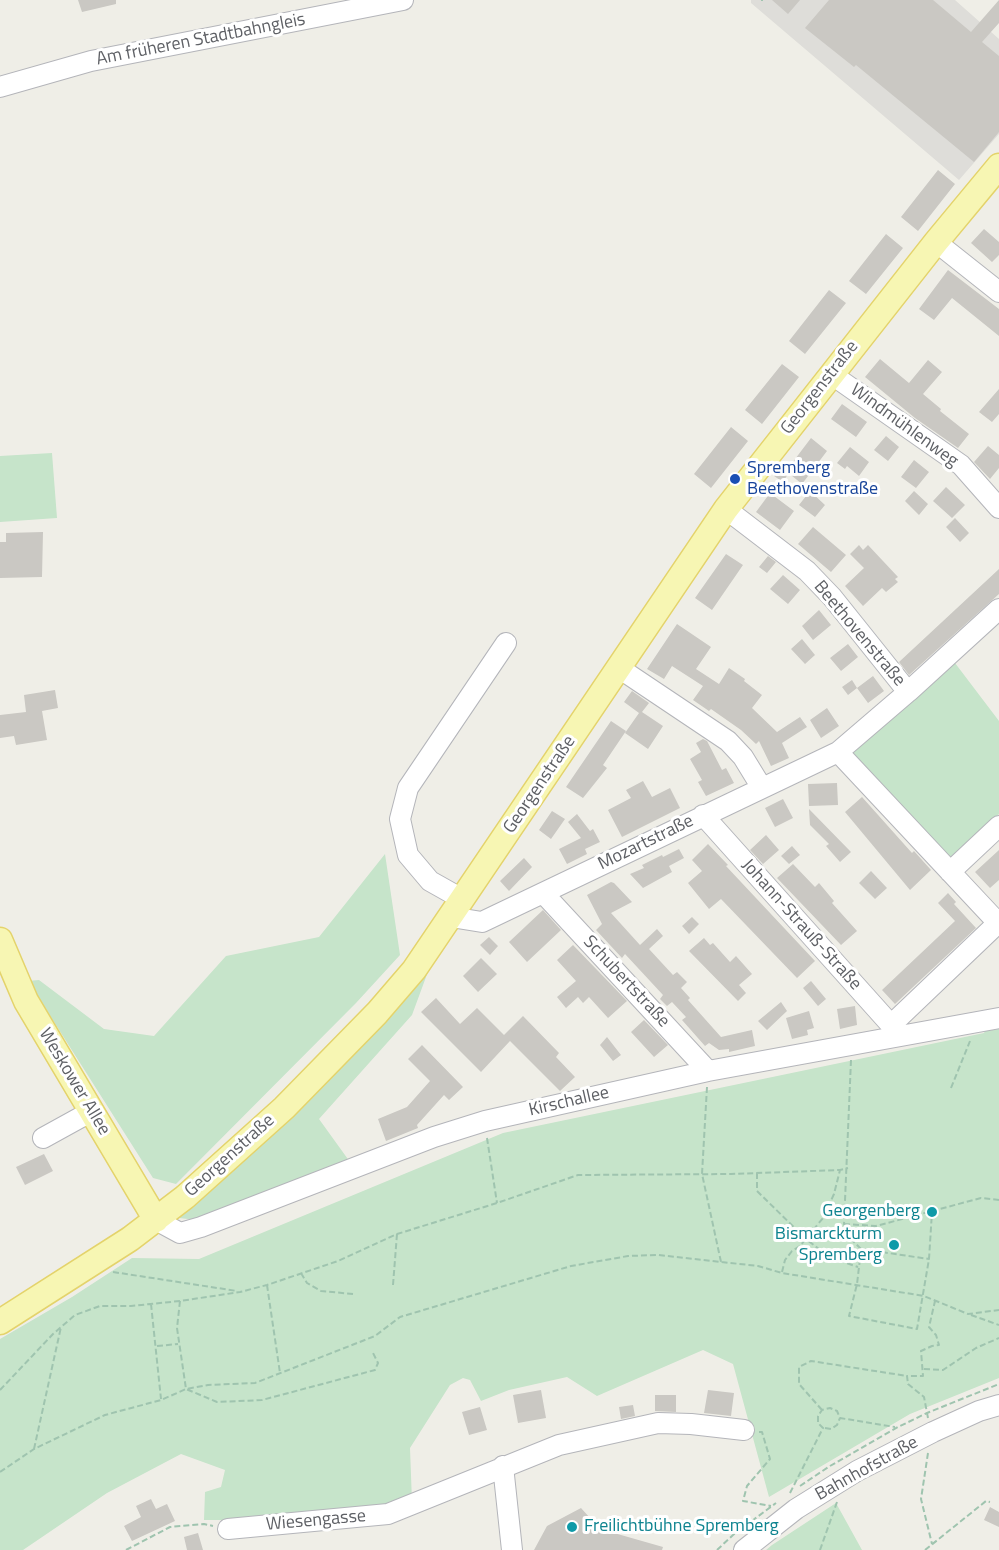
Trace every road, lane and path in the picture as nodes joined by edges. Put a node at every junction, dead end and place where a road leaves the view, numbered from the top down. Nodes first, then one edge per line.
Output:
1 (403, 0) edge
2 (0, 87) edge
3 (999, 166) edge
4 (936, 242) junction
5 (999, 292) edge
6 (831, 374) junction
7 (999, 508) edge
8 (726, 509) junction
9 (999, 609) edge
10 (506, 643) dead end
11 (619, 668) junction
12 (908, 692) junction
13 (838, 752) junction
14 (762, 788) junction
15 (703, 815) junction
16 (999, 826) edge
17 (950, 872) junction
18 (544, 894) junction
19 (457, 908) junction
20 (998, 924) edge
21 (2, 950) edge
22 (999, 1018) edge
23 (977, 1023) junction
24 (894, 1030) junction
25 (851, 1044) junction
26 (708, 1071) junction
27 (951, 1088) dead end
28 (92, 1111) junction
29 (485, 1121) junction
30 (42, 1138) dead end
31 (848, 1168) junction
32 (840, 1170) junction
33 (757, 1173) junction
34 (702, 1174) junction
35 (999, 1200) edge
36 (497, 1203) junction
37 (932, 1212) junction
38 (156, 1220) junction
39 (844, 1224) junction
40 (398, 1234) junction
41 (806, 1239) junction
42 (861, 1249) junction
43 (99, 1259) junction
44 (930, 1259) junction
45 (721, 1262) junction
46 (859, 1267) junction
47 (301, 1273) junction
48 (782, 1273) junction
49 (857, 1284) junction
50 (267, 1285) junction
51 (393, 1285) dead end
52 (240, 1292) junction
53 (353, 1294) dead end
54 (924, 1296) junction
55 (180, 1301) junction
56 (935, 1301) junction
57 (151, 1304) junction
58 (999, 1310) edge
59 (968, 1314) junction
60 (0, 1322) edge
61 (999, 1324) edge
62 (61, 1327) junction
63 (999, 1338) edge
64 (179, 1344) junction
65 (157, 1346) junction
66 (373, 1353) dead end
67 (923, 1369) junction
68 (280, 1372) junction
69 (907, 1376) junction
70 (186, 1389) junction
71 (0, 1390) edge
72 (161, 1400) junction
73 (999, 1406) edge
74 (822, 1410) junction
75 (927, 1413) dead end
76 (840, 1418) junction
77 (897, 1427) dead end
78 (823, 1428) junction
79 (744, 1430) joint
80 (929, 1447) dead end
81 (34, 1449) junction
82 (503, 1466) junction
83 (0, 1472) edge
84 (790, 1493) dead end
85 (839, 1496) dead end
86 (990, 1502) dead end
87 (771, 1506) dead end
88 (228, 1529) joint
89 (932, 1544) junction
90 (126, 1550) edge
91 (512, 1550) edge
92 (744, 1550) edge
93 (820, 1550) edge
94 (925, 1550) edge

1 - 2 street, Am früheren Stadtbahngleis
3 - 4 main road, Georgenstraße
4 - 5 street
4 - 6 main road, Georgenstraße
6 - 7 street, Windmühlenweg
6 - 8 main road, Georgenstraße
8 - 11 main road, Georgenstraße
8 - 12 street, Beethovenstraße
9 - 12 street, Mozartstraße
10 - 19 street
11 - 14 street
11 - 19 main road, Georgenstraße
12 - 13 street, Mozartstraße
13 - 14 street, Mozartstraße
13 - 17 street
14 - 15 street, Mozartstraße
15 - 18 street, Mozartstraße
15 - 24 street, Johann-Strauß-Straße
16 - 17 street
17 - 20 street
18 - 19 street, Mozartstraße
18 - 26 street, Schubertstraße
19 - 38 main road, Georgenstraße
20 - 24 street
21 - 28 main road, Weskower Allee
22 - 23 street, Kirschallee
23 - 24 street, Kirschallee
23 - 27 path
24 - 25 street, Kirschallee
25 - 26 street, Kirschallee
25 - 31 path
26 - 29 street, Kirschallee
26 - 34 path
28 - 30 street
28 - 38 main road, Weskower Allee
29 - 36 path
29 - 38 street, Kirschallee
31 - 32 path
31 - 39 path
32 - 33 path
32 - 41 path
33 - 34 path
33 - 41 path
34 - 36 path
34 - 45 path
35 - 37 path
36 - 40 path
37 - 39 path
37 - 44 path
38 - 43 main road, Georgenstraße
39 - 42 path
40 - 47 path
40 - 51 path
41 - 46 path
41 - 48 path
42 - 44 path
42 - 46 path
43 - 52 path
43 - 60 main road, Georgenstraße
44 - 54 path
45 - 48 path
45 - 68 path
46 - 49 path
47 - 50 path
47 - 53 path
48 - 49 path
49 - 54 path
49 - 54 path
50 - 52 path
50 - 68 path
52 - 55 path
54 - 56 path
55 - 57 path
55 - 64 path
56 - 59 path
56 - 67 path
57 - 62 path
57 - 65 path
58 - 59 path
59 - 61 path
62 - 71 path
62 - 81 path
63 - 67 path
64 - 65 path
64 - 70 path
65 - 72 path
66 - 70 path
67 - 69 path
68 - 70 path
69 - 74 path
69 - 75 path
70 - 72 path
72 - 81 path
73 - 92 street, Bahnhofstraße
74 - 76 path
74 - 78 path
76 - 77 path
76 - 78 path
78 - 84 path
79 - 82 street, Wiesengasse
79 - 87 path
80 - 89 path
81 - 83 path
82 - 88 street, Wiesengasse
82 - 91 street
85 - 93 path
86 - 89 path
88 - 90 path
89 - 94 path

